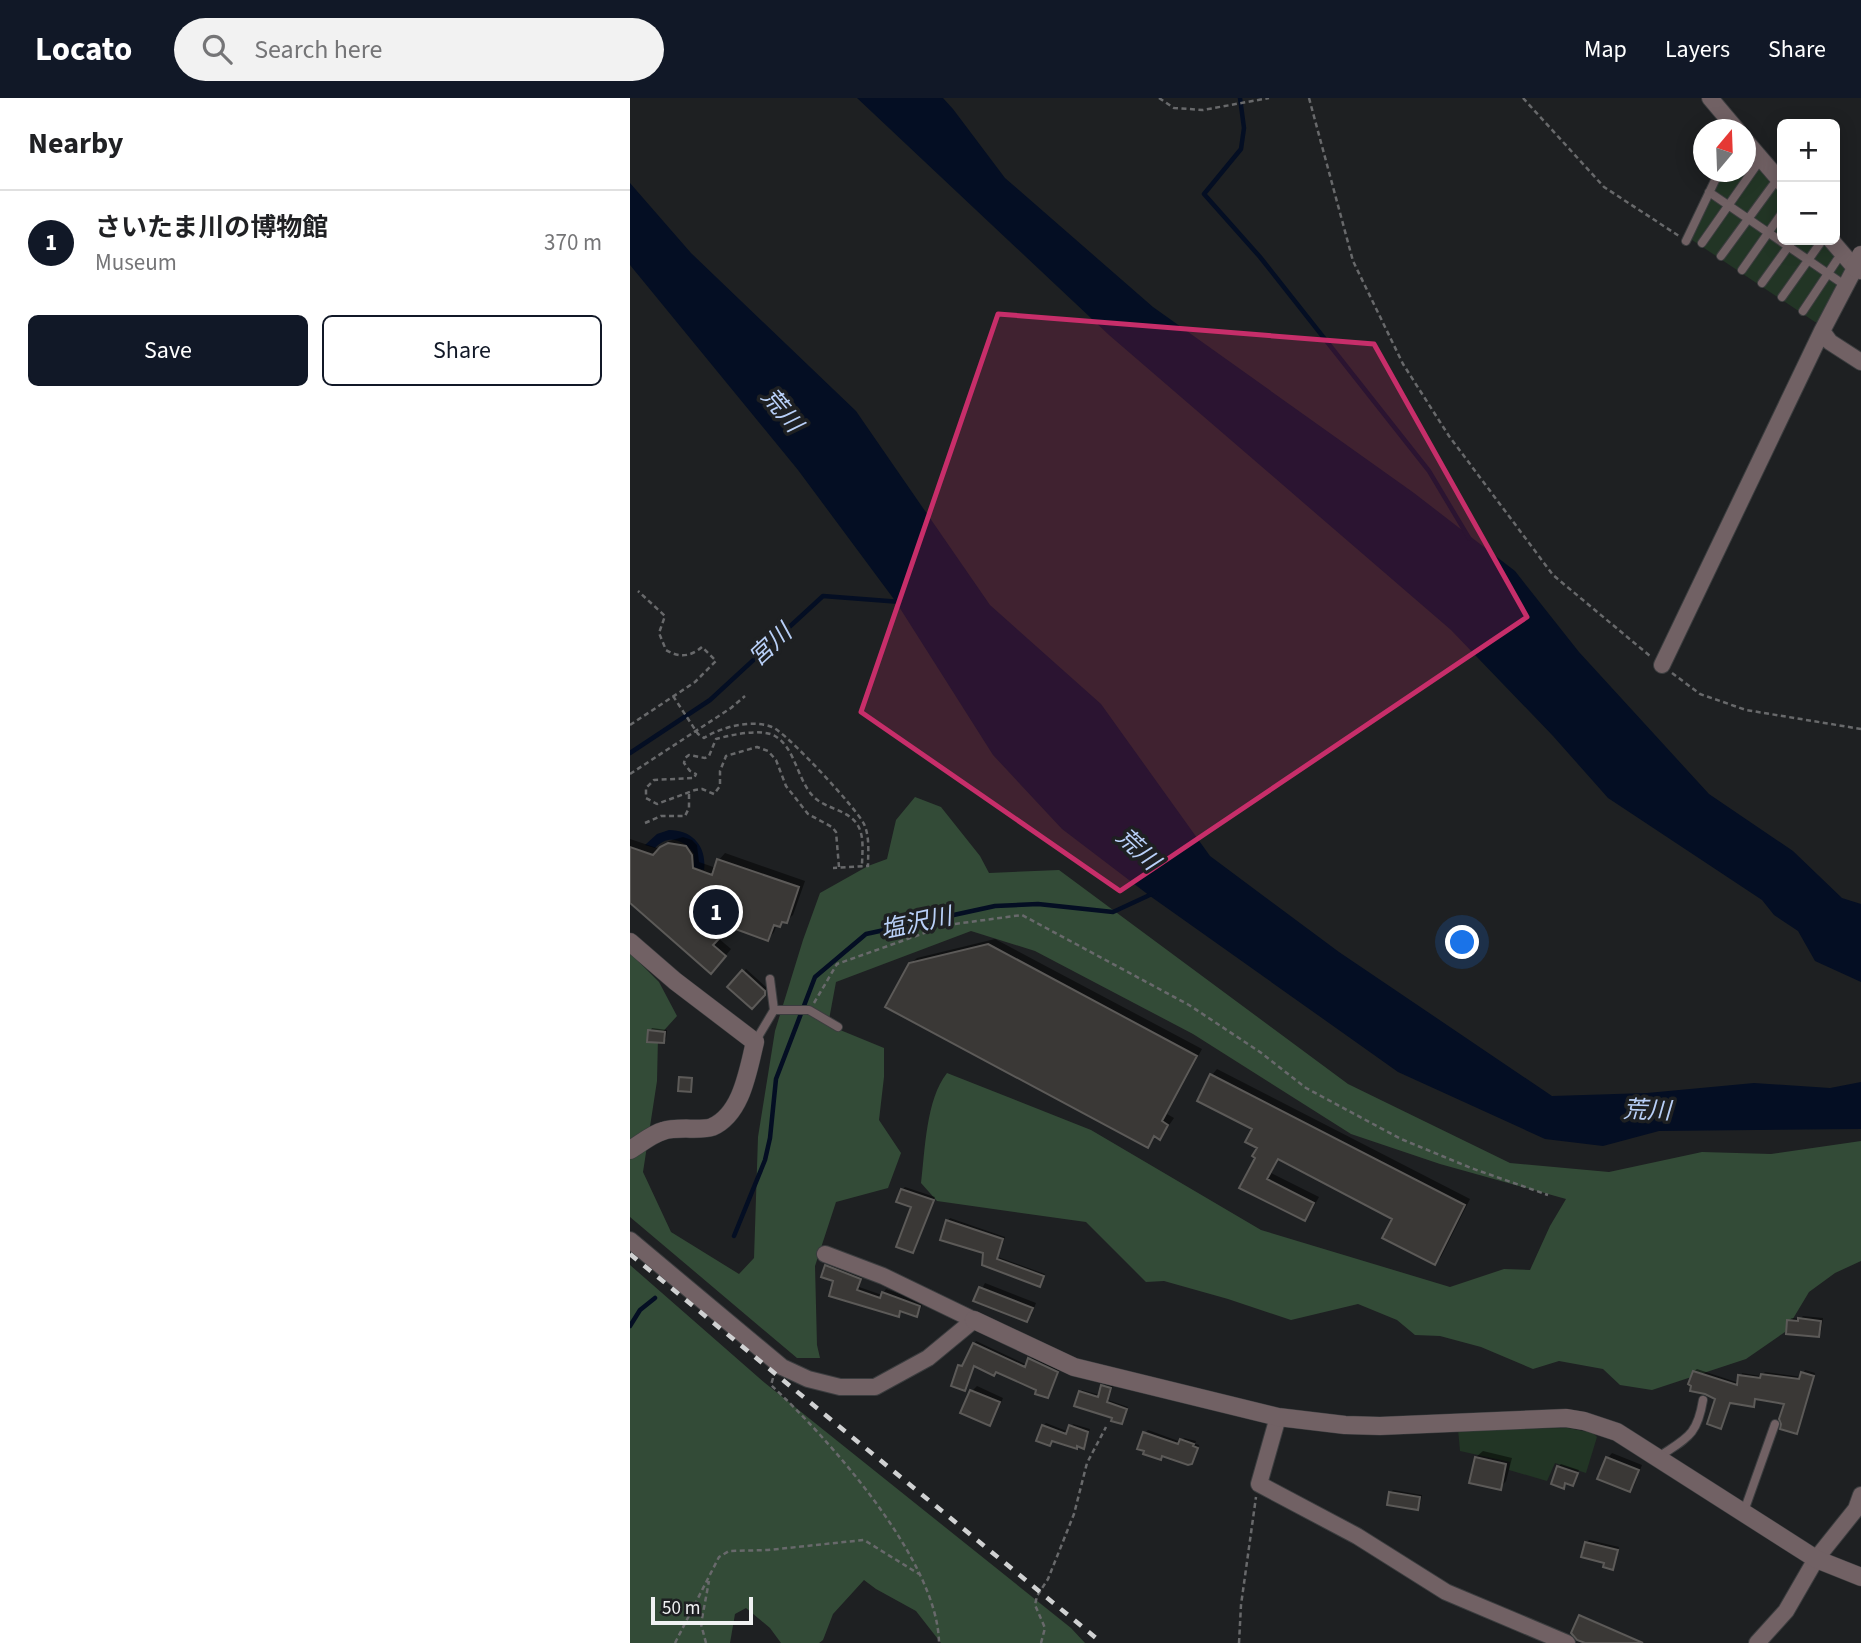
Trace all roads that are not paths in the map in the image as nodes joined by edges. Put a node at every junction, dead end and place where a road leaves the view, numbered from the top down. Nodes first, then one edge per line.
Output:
1 (1710, 98) edge
2 (1728, 119) edge
3 (1756, 154) edge
4 (1714, 182) edge
5 (1745, 182) edge
6 (1777, 184) edge
7 (1710, 192) junction
8 (1728, 205) junction
9 (1748, 219) junction
10 (1777, 220) edge
11 (1768, 232) junction
12 (1777, 236) edge
13 (1686, 242) road end
14 (1702, 243) dead end
15 (1790, 245) edge
16 (1793, 245) edge
17 (1822, 245) edge
18 (1832, 245) edge
19 (1721, 256) dead end
20 (1808, 260) junction
21 (1837, 260) dead end
22 (1859, 265) edge
23 (1742, 270) dead end
24 (1828, 274) junction
25 (1762, 283) dead end
26 (1846, 286) junction
27 (1782, 297) dead end
28 (1803, 311) dead end
29 (1822, 331) junction
30 (1861, 362) edge
31 (1662, 665) road end
32 (630, 942) edge
33 (769, 979) dead end
34 (774, 1010) junction
35 (838, 1027) dead end
36 (755, 1042) junction
37 (630, 1150) edge
38 (630, 1240) edge
39 (825, 1254) dead end
40 (974, 1320) junction
41 (1703, 1400) dead end
42 (1278, 1417) junction
43 (1776, 1424) dead end
44 (1657, 1458) junction
45 (1861, 1495) edge
46 (1743, 1514) junction
47 (1816, 1559) junction
48 (1861, 1577) edge
49 (1567, 1643) edge
50 (1758, 1643) edge

1 - 2 street
3 - 6 street
4 - 7 lane
5 - 8 lane
6 - 9 lane
7 - 8 lane
7 - 13 lane
8 - 9 lane
8 - 14 lane
9 - 11 lane
9 - 19 lane
10 - 11 lane
11 - 12 lane
11 - 23 lane
15 - 25 lane
16 - 20 lane
17 - 20 lane
18 - 22 street
20 - 24 lane
20 - 27 lane
21 - 24 lane
22 - 26 street
24 - 26 lane
24 - 28 lane
26 - 29 street
29 - 30 street
29 - 31 street
32 - 36 street
33 - 34 lane
34 - 35 lane
34 - 36 lane
36 - 37 street
38 - 40 street
39 - 40 street
40 - 42 street
41 - 44 lane
42 - 44 street
42 - 49 street
43 - 46 lane
44 - 46 street
45 - 47 street
46 - 47 street
47 - 48 street
47 - 50 street

